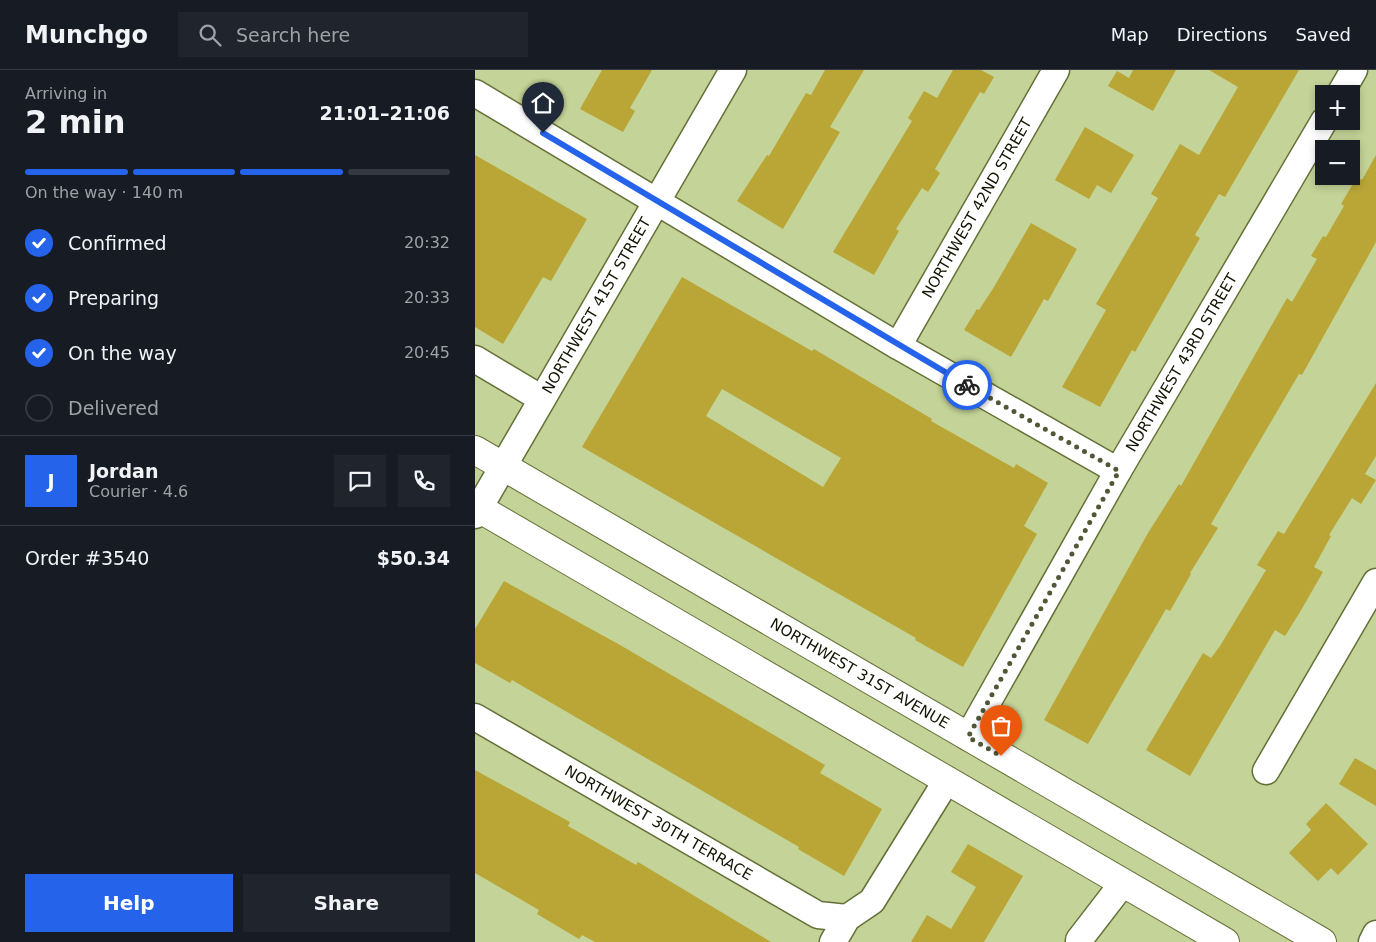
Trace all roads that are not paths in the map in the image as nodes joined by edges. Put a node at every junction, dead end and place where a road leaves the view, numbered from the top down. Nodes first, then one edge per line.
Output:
1 (733, 70) edge
2 (1056, 70) edge
3 (1354, 70) edge
4 (1345, 85) edge
5 (475, 93) edge
6 (1319, 130) edge
7 (656, 200) junction
8 (897, 346) junction
9 (475, 359) edge
10 (542, 398) junction
11 (475, 450) edge
12 (503, 467) junction
13 (1119, 471) junction
14 (476, 510) edge
15 (1376, 582) edge
16 (475, 717) edge
17 (968, 737) junction
18 (1266, 771) dead end
19 (947, 780) junction
20 (1123, 883) junction
21 (847, 918) junction
22 (1376, 934) edge
23 (1077, 941) edge
24 (833, 942) edge
25 (1225, 942) edge
26 (1322, 942) edge
27 (1372, 942) edge

1 - 7 street, NORTHWEST 41ST STREET
2 - 8 street, NORTHWEST 42ND STREET
3 - 4 street
5 - 7 street
6 - 13 street, NORTHWEST 43RD STREET
7 - 8 street
7 - 10 street, NORTHWEST 41ST STREET
8 - 13 street
9 - 10 street
10 - 12 street, NORTHWEST 41ST STREET
11 - 12 main road, NORTHWEST 31ST AVENUE
12 - 14 street, NORTHWEST 41ST STREET
12 - 17 main road, NORTHWEST 31ST AVENUE
13 - 17 street, NORTHWEST 43RD STREET
14 - 19 main road
15 - 18 street
16 - 21 street, NORTHWEST 30TH TERRACE
17 - 26 main road, NORTHWEST 31ST AVENUE
19 - 20 main road
19 - 21 street
20 - 23 street
20 - 25 main road
21 - 24 street
22 - 27 street

